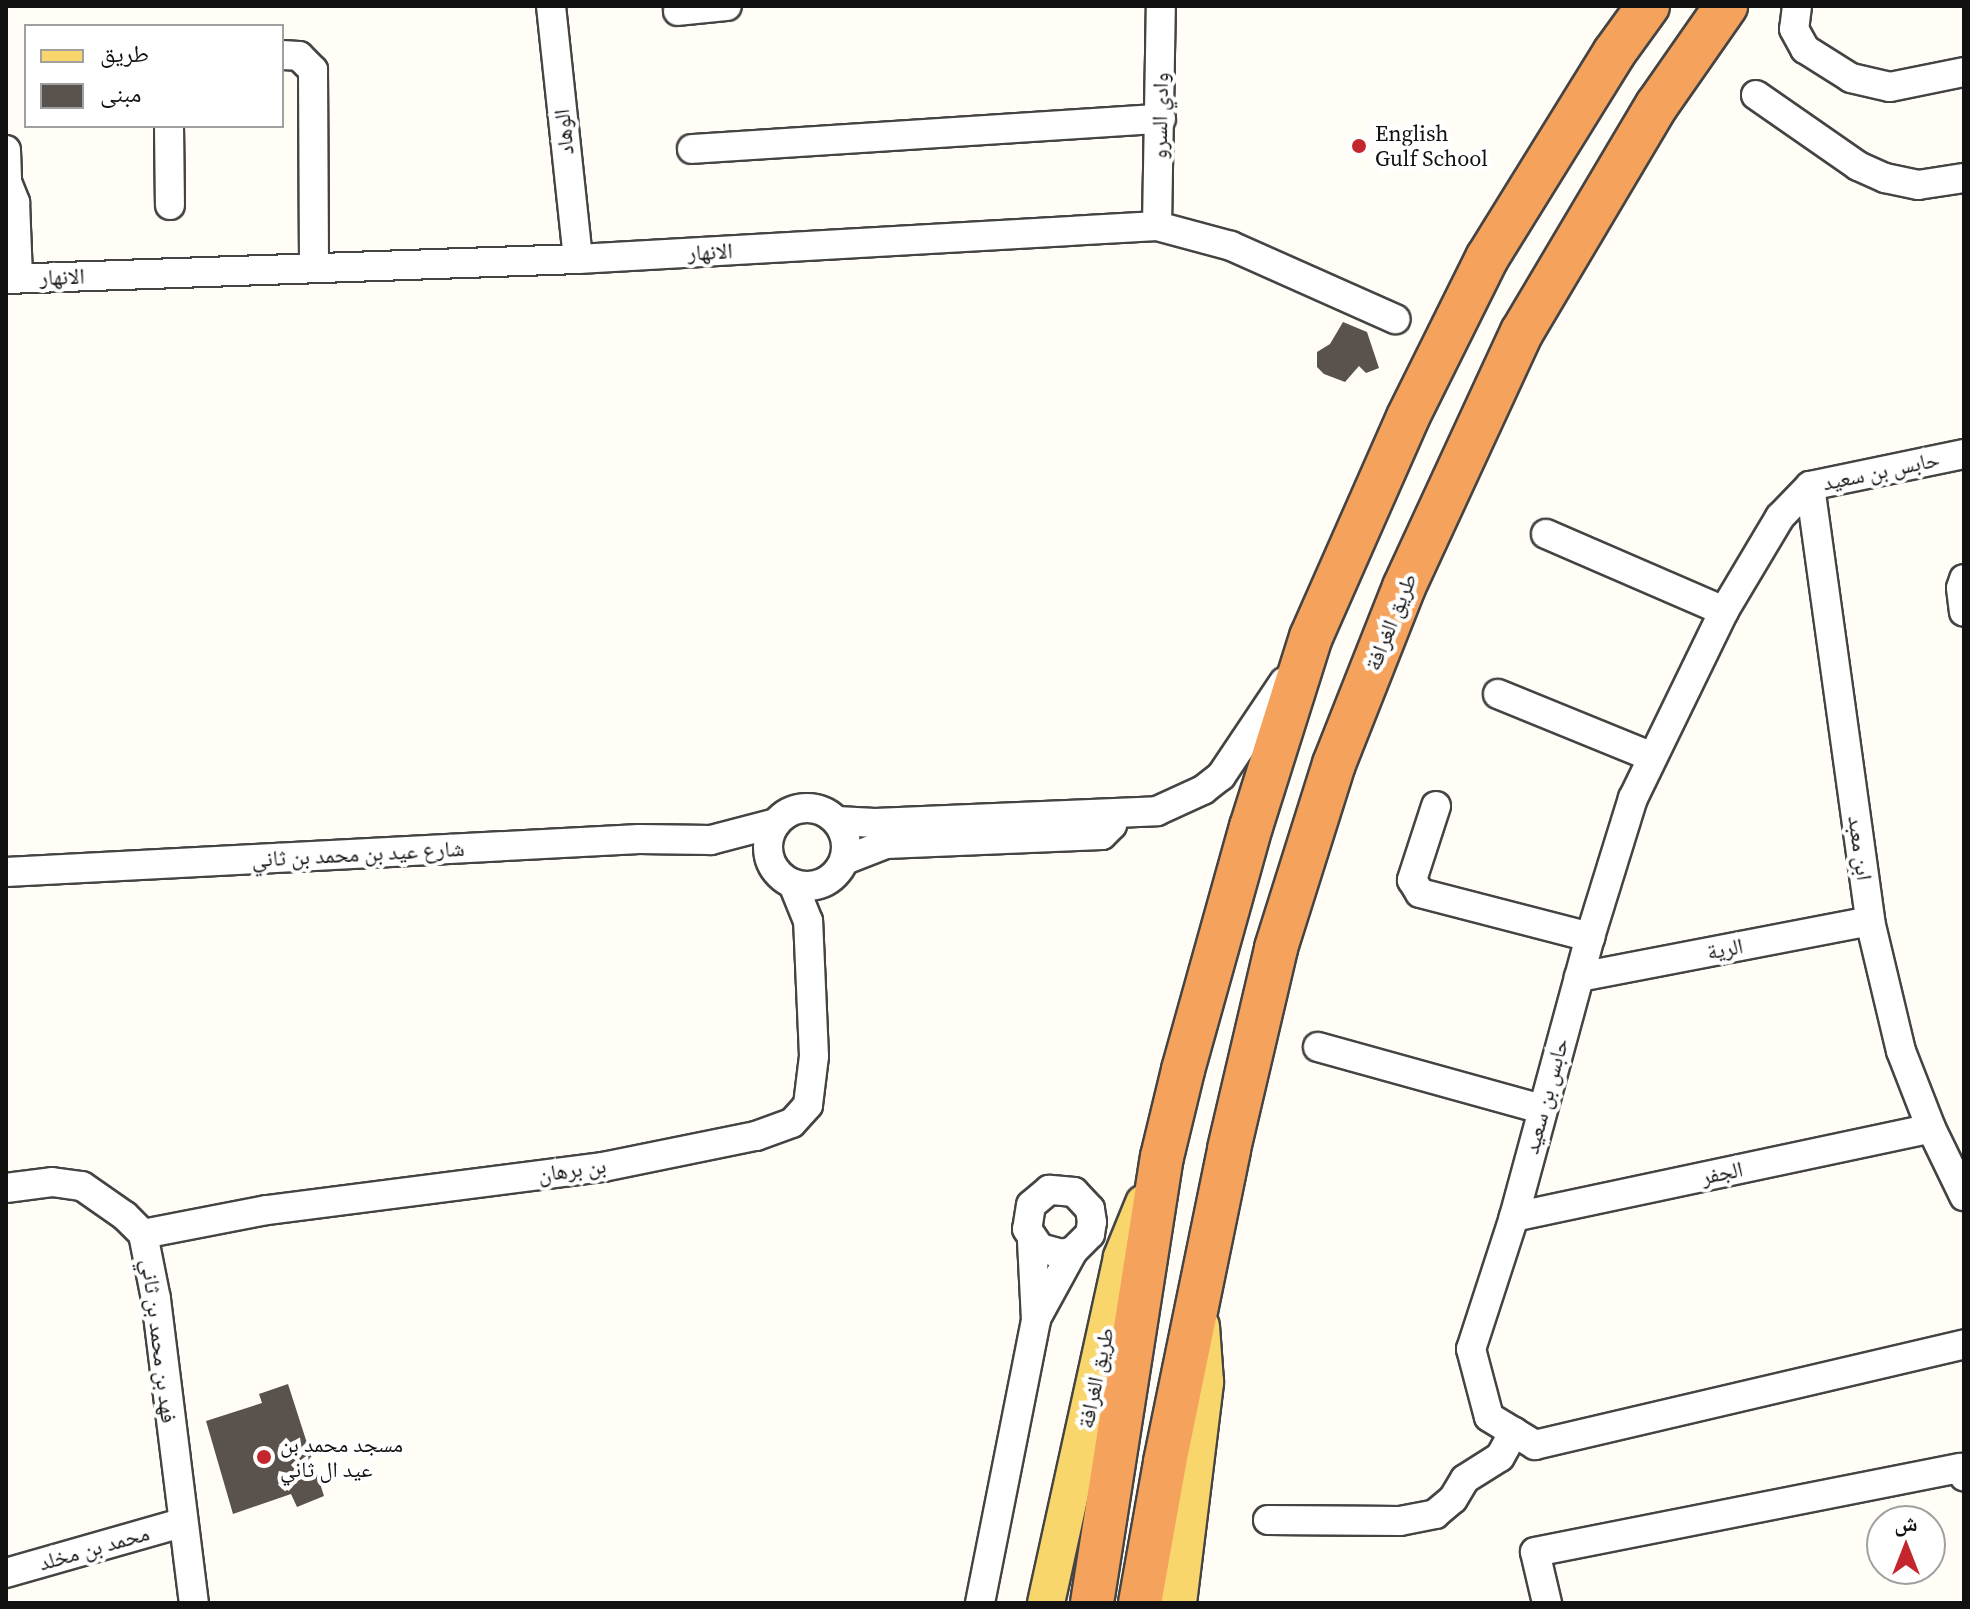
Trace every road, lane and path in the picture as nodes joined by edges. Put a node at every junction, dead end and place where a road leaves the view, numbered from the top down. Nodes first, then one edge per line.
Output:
1 (551, 6) edge
2 (727, 6) edge
3 (1161, 6) edge
4 (1648, 6) edge
5 (1726, 6) edge
6 (1797, 6) edge
7 (678, 11) dead end
8 (284, 55) edge
9 (1964, 72) edge
10 (1756, 95) dead end
11 (1161, 119) junction
12 (169, 128) edge
13 (692, 149) dead end
14 (6, 150) edge
15 (1964, 178) edge
16 (6, 182) edge
17 (170, 205) dead end
18 (1157, 226) junction
19 (578, 259) junction
20 (314, 268) junction
21 (12, 279) edge
22 (1395, 319) dead end
23 (1964, 454) edge
24 (1810, 486) junction
25 (1546, 534) dead end
26 (1964, 579) edge
27 (1724, 611) junction
28 (1964, 612) edge
29 (1311, 637) junction
30 (1498, 694) dead end
31 (1650, 756) junction
32 (1436, 806) dead end
33 (1102, 815) junction
34 (837, 821) junction
35 (776, 823) junction
36 (711, 840) junction
37 (769, 859) junction
38 (845, 860) junction
39 (6, 872) edge
40 (806, 884) junction
41 (1870, 921) junction
42 (1590, 937) junction
43 (1579, 977) junction
44 (1318, 1047) dead end
45 (1542, 1109) junction
46 (1931, 1128) junction
47 (1162, 1157) junction
48 (6, 1188) edge
49 (1964, 1196) edge
50 (1514, 1217) junction
51 (143, 1234) junction
52 (1032, 1240) junction
53 (1073, 1251) junction
54 (1199, 1297) junction
55 (1036, 1320) junction
56 (1964, 1344) edge
57 (1514, 1432) junction
58 (1964, 1476) edge
59 (1268, 1520) dead end
60 (181, 1523) junction
61 (6, 1573) edge
62 (194, 1603) edge
63 (980, 1603) edge
64 (1046, 1603) edge
65 (1092, 1603) edge
66 (1140, 1603) edge
67 (1178, 1603) edge
68 (1547, 1603) edge

1 - 19 street, الوهاد
2 - 7 street
3 - 11 street, وادي السرو
4 - 29 highway, طريق الغرافة
5 - 54 highway, طريق الغرافة
6 - 9 street
8 - 20 street
10 - 15 street
11 - 13 street
11 - 18 street, وادي السرو
12 - 17 street
14 - 16 street
16 - 21 street
18 - 19 street, الانهار
18 - 22 street, الانهار
19 - 20 street, الانهار
20 - 21 street, الانهار
23 - 24 street, حابس بن سعيد
24 - 27 street, حابس بن سعيد
24 - 41 street, ابن معبد
25 - 27 street
26 - 28 street
27 - 31 street, حابس بن سعيد
29 - 33 street
29 - 47 highway, طريق الغرافة
30 - 31 street
31 - 42 street, حابس بن سعيد
32 - 42 street
33 - 34 street
33 - 38 street
34 - 35 street
34 - 38 street
35 - 36 street, شارع عيد بن محمد بن ثاني
35 - 37 street
36 - 37 street, شارع عيد بن محمد بن ثاني
36 - 39 street, شارع عيد بن محمد بن ثاني
37 - 40 street
38 - 40 street
40 - 51 street, بن برهان
41 - 43 street, الرية
41 - 46 street, ابن معبد
42 - 43 street, حابس بن سعيد
43 - 45 street, حابس بن سعيد
44 - 45 street
45 - 50 street, حابس بن سعيد
46 - 49 street, ابن معبد
46 - 50 street, الجفر
47 - 64 main road, طريق الغرافة
47 - 65 highway, طريق الغرافة
48 - 51 street, فهد بن محمد بن ثاني
50 - 57 street, حابس بن سعيد
51 - 60 street, فهد بن محمد بن ثاني
52 - 53 street
52 - 53 street
52 - 55 street
53 - 55 street
54 - 66 highway, طريق الغرافة
54 - 67 main road, طريق الغرافة
55 - 63 street
56 - 57 street, حابس بن سعيد
57 - 59 street
58 - 68 street
60 - 61 street, محمد بن مخلد
60 - 62 street, فهد بن محمد بن ثاني

